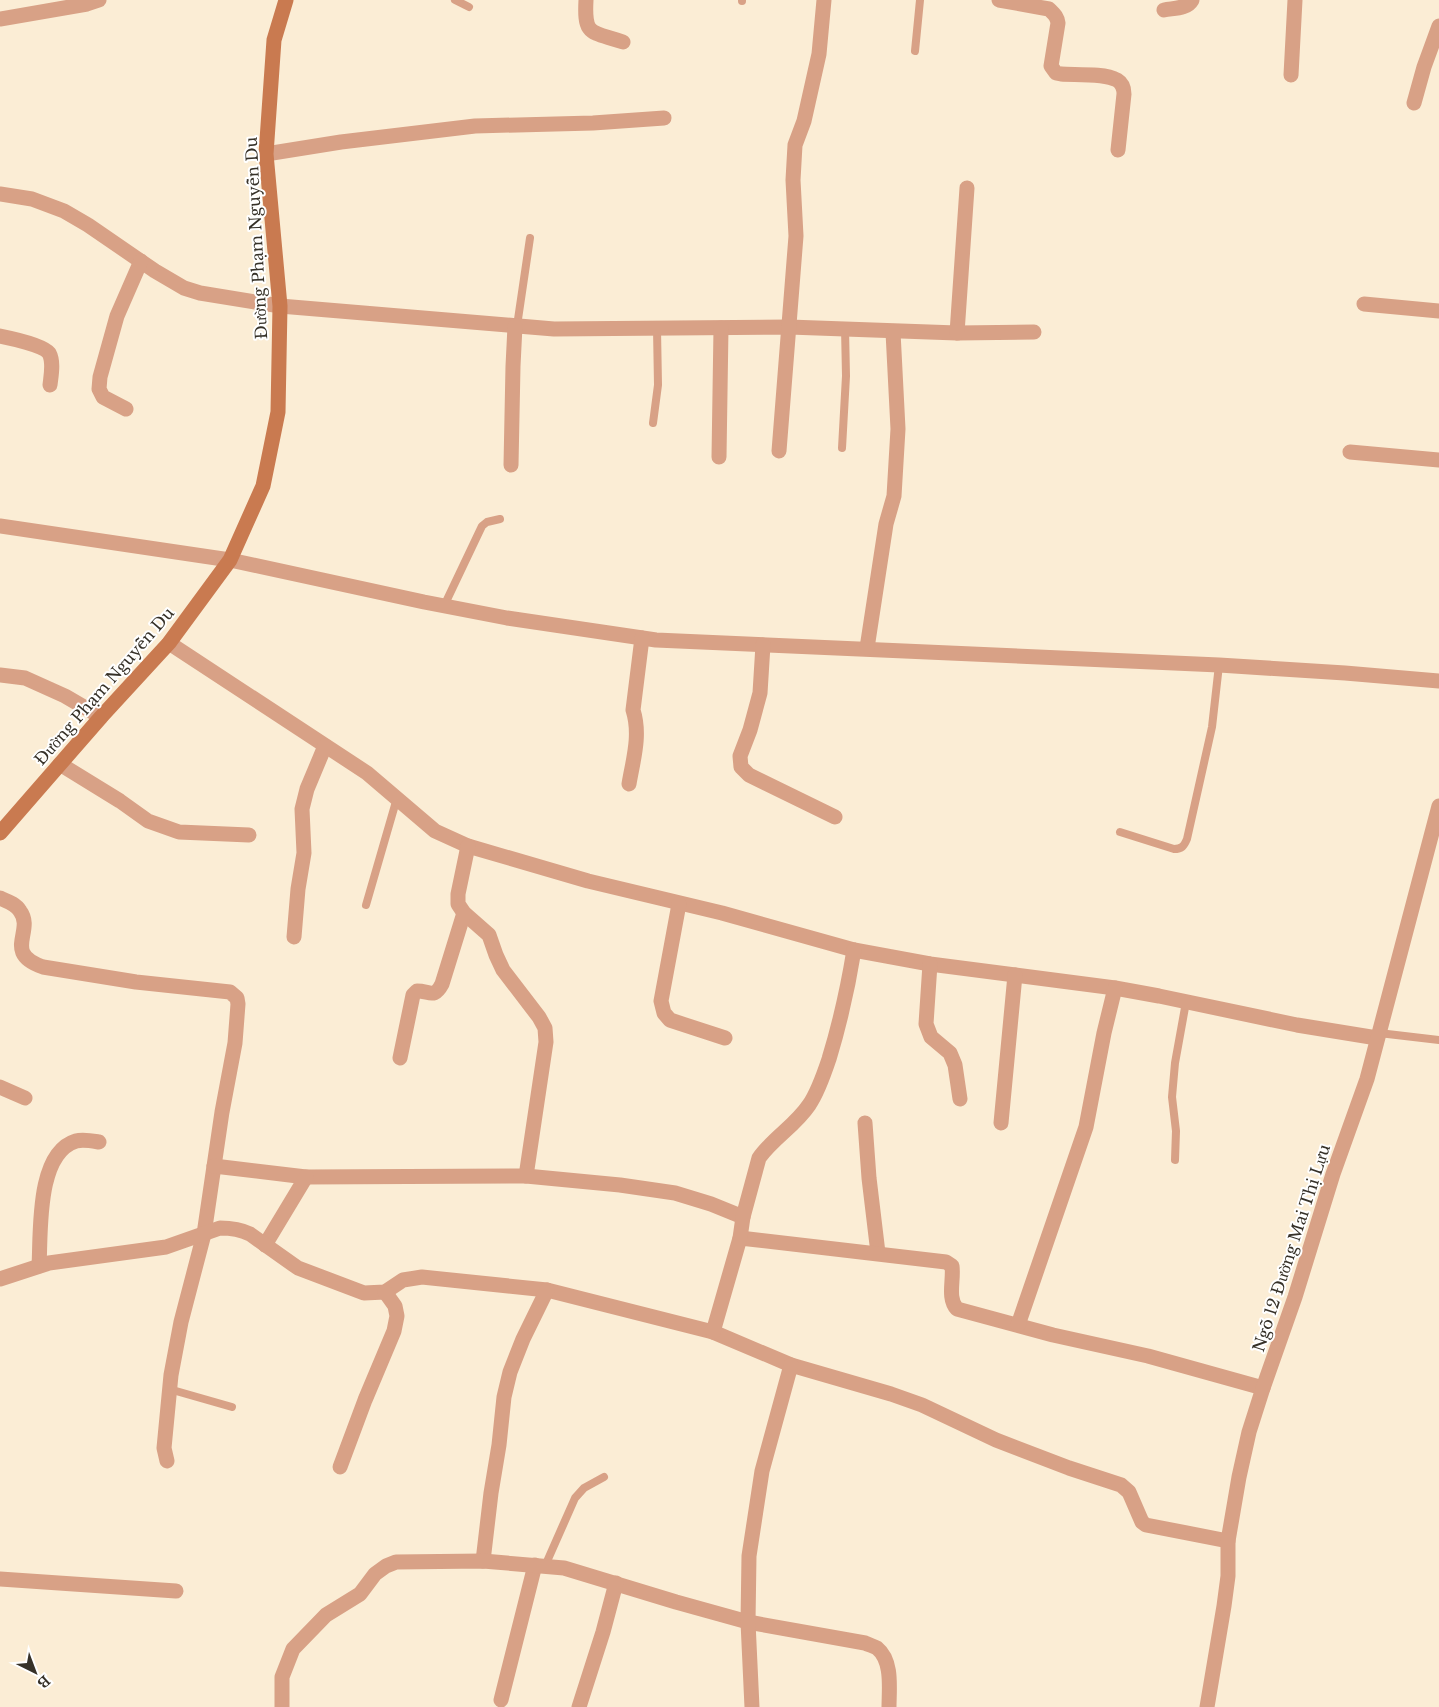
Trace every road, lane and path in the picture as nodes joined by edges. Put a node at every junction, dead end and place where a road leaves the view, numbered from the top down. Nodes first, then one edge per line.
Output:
1 (99, 0) edge
2 (286, 0) edge
3 (455, 0) edge
4 (586, 0) edge
5 (824, 0) edge
6 (920, 0) edge
7 (998, 0) edge
8 (1192, 0) edge
9 (1295, 0) edge
10 (52, 5) edge
11 (469, 6) dead end
12 (1164, 10) dead end
13 (0, 19) edge
14 (1439, 26) edge
15 (623, 42) dead end
16 (915, 51) dead end
17 (1291, 75) dead end
18 (1414, 103) dead end
19 (664, 118) dead end
20 (1118, 150) dead end
21 (266, 154) junction
22 (967, 188) dead end
23 (0, 194) edge
24 (530, 238) dead end
25 (141, 261) junction
26 (1364, 304) dead end
27 (280, 306) junction
28 (1439, 311) edge
29 (516, 326) junction
30 (789, 327) junction
31 (721, 328) junction
32 (845, 328) junction
33 (657, 329) junction
34 (893, 332) junction
35 (1034, 332) dead end
36 (957, 333) junction
37 (0, 336) edge
38 (50, 385) dead end
39 (126, 409) dead end
40 (653, 423) dead end
41 (842, 448) dead end
42 (779, 451) dead end
43 (1350, 452) dead end
44 (719, 457) dead end
45 (1439, 460) edge
46 (511, 465) dead end
47 (500, 519) dead end
48 (0, 526) edge
49 (230, 560) junction
50 (444, 606) junction
51 (642, 638) junction
52 (169, 642) junction
53 (763, 645) junction
54 (867, 648) junction
55 (1219, 665) junction
56 (0, 674) edge
57 (1439, 681) edge
58 (101, 717) junction
59 (325, 746) junction
60 (60, 764) junction
61 (629, 784) dead end
62 (397, 798) junction
63 (1439, 806) edge
64 (835, 817) dead end
65 (2, 828) edge
66 (1120, 832) dead end
67 (249, 836) dead end
68 (468, 846) junction
69 (0, 898) edge
70 (679, 904) junction
71 (366, 905) dead end
72 (464, 913) junction
73 (294, 937) dead end
74 (854, 950) junction
75 (930, 964) junction
76 (1014, 975) junction
77 (1115, 988) junction
78 (1186, 1002) junction
79 (1378, 1036) junction
80 (725, 1038) dead end
81 (1439, 1040) edge
82 (400, 1058) dead end
83 (0, 1087) edge
84 (25, 1098) dead end
85 (960, 1098) dead end
86 (865, 1123) dead end
87 (1001, 1123) dead end
88 (99, 1142) dead end
89 (1176, 1160) dead end
90 (214, 1166) junction
91 (526, 1176) junction
92 (306, 1177) junction
93 (743, 1217) junction
94 (204, 1234) junction
95 (740, 1238) junction
96 (265, 1245) junction
97 (878, 1253) junction
98 (40, 1266) junction
99 (0, 1278) edge
100 (547, 1290) junction
101 (385, 1292) junction
102 (1018, 1325) junction
103 (713, 1332) junction
104 (791, 1365) junction
105 (1263, 1388) junction
106 (169, 1389) junction
107 (232, 1407) dead end
108 (167, 1461) dead end
109 (340, 1466) dead end
110 (604, 1477) dead end
111 (1228, 1541) junction
112 (483, 1561) junction
113 (540, 1566) junction
114 (0, 1578) edge
115 (616, 1583) junction
116 (176, 1591) dead end
117 (748, 1622) junction
118 (500, 1700) dead end
119 (282, 1707) edge
120 (579, 1707) edge
121 (752, 1707) edge
122 (889, 1707) edge
123 (1207, 1707) edge

1 - 10 street
2 - 21 main road, Đường Phạm Nguyễn Du
3 - 11 lane
4 - 15 street
5 - 30 street
6 - 16 lane
7 - 20 street
8 - 12 street
9 - 17 street
10 - 13 street
14 - 18 street
19 - 21 street
21 - 27 main road, Đường Phạm Nguyễn Du
22 - 36 street
23 - 25 street
24 - 29 lane
25 - 27 street
25 - 39 street
26 - 28 street
27 - 29 street
27 - 49 main road, Đường Phạm Nguyễn Du
29 - 33 street
29 - 46 street
30 - 31 street
30 - 32 street
30 - 42 street
31 - 33 street
31 - 44 street
32 - 34 street
32 - 41 lane
33 - 40 lane
34 - 36 street
34 - 54 street
35 - 36 street
37 - 38 street
43 - 45 street
47 - 50 lane
48 - 49 street
49 - 50 street
49 - 52 main road, Đường Phạm Nguyễn Du
50 - 51 street
51 - 53 street
51 - 61 street
52 - 58 main road, Đường Phạm Nguyễn Du
52 - 59 street
53 - 54 street
53 - 64 street
54 - 55 street
55 - 57 street
55 - 66 lane
56 - 58 street
58 - 60 main road, Đường Phạm Nguyễn Du
59 - 62 street
59 - 73 street
60 - 65 main road, Đường Phạm Nguyễn Du
60 - 67 street
62 - 68 street
62 - 71 lane
63 - 79 street, Ngõ 12 Đường Mai Thị Lựu
68 - 70 street
68 - 72 street
69 - 90 street
70 - 74 street
70 - 80 street
72 - 82 street
72 - 91 street
74 - 75 street
74 - 93 street
75 - 76 street
75 - 85 street
76 - 77 street
76 - 87 street
77 - 78 street
77 - 102 street
78 - 79 street
78 - 89 lane
79 - 81 lane
79 - 105 street, Ngõ 12 Đường Mai Thị Lựu
83 - 84 street
86 - 97 street
88 - 98 street
90 - 92 street
90 - 94 street
91 - 92 street
91 - 93 street
92 - 96 street
93 - 95 street
94 - 96 street
94 - 98 street
94 - 106 street
95 - 97 street
95 - 103 street
96 - 101 street
97 - 102 street
98 - 99 street
100 - 101 street
100 - 103 street
100 - 112 street
101 - 109 street
102 - 105 street
103 - 104 street
104 - 111 street
104 - 117 street
105 - 111 street, Ngõ 12 Đường Mai Thị Lựu
106 - 107 lane
106 - 108 street
110 - 113 lane
111 - 123 street, Ngõ 12 Đường Mai Thị Lựu
112 - 113 street
112 - 119 street
113 - 115 street
113 - 118 street
114 - 116 street
115 - 117 street
115 - 120 street
117 - 121 street
117 - 122 street

